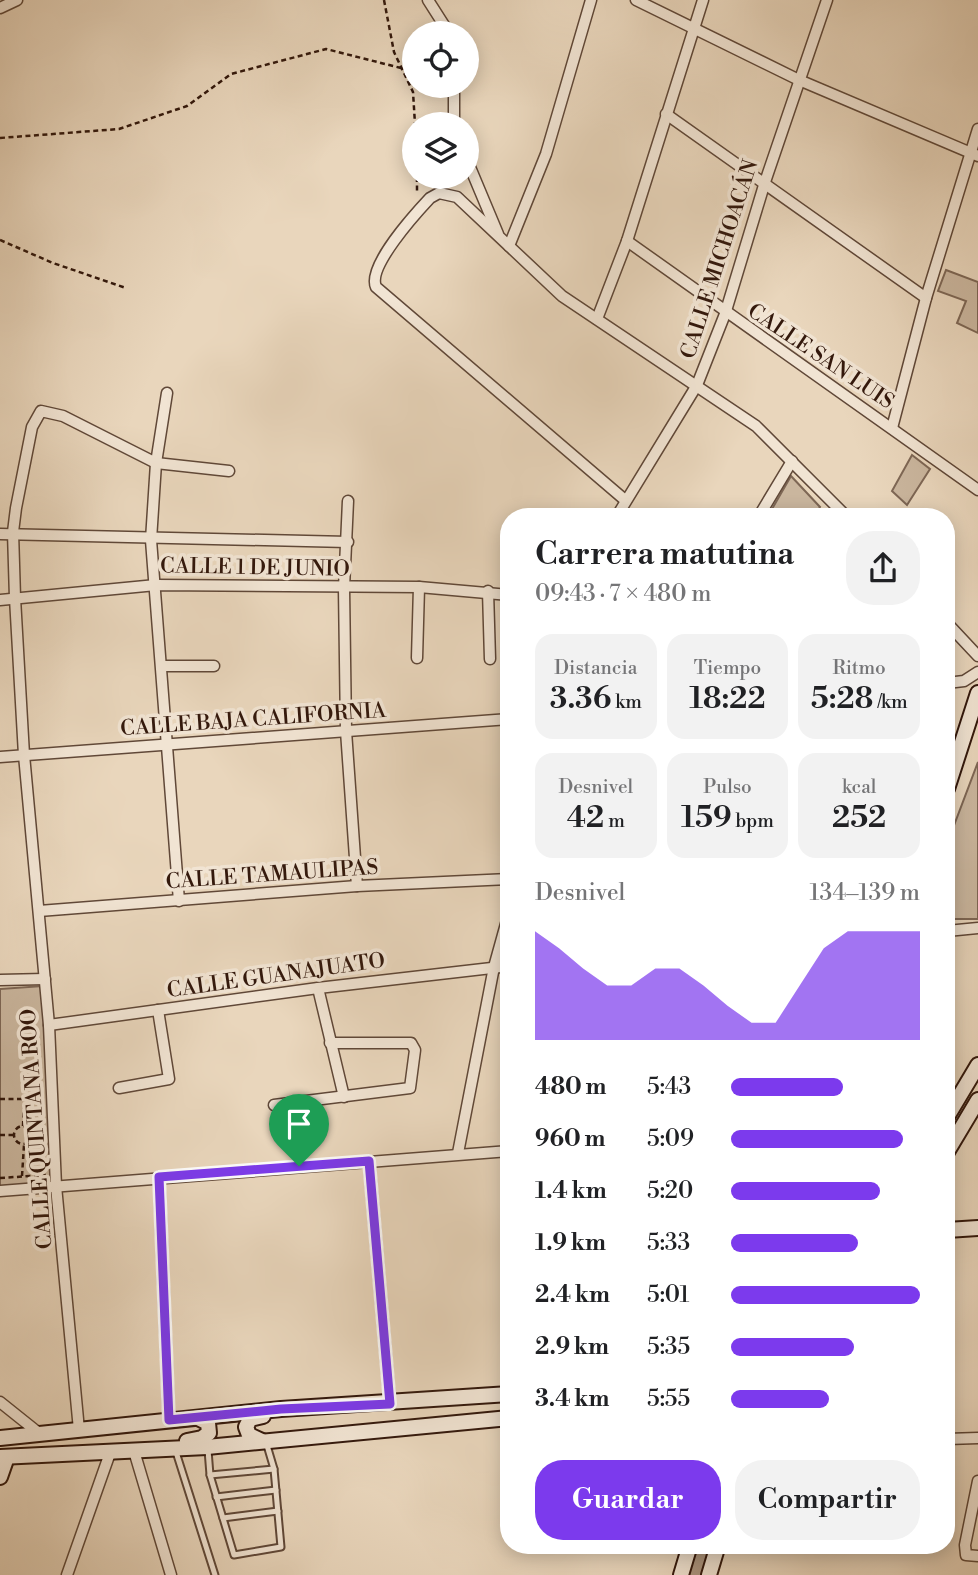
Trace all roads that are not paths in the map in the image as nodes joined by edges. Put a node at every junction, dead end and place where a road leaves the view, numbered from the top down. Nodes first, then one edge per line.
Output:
1 (17, 0) edge
2 (428, 0) edge
3 (591, 0) edge
4 (636, 0) edge
5 (704, 0) edge
6 (827, 0) edge
7 (0, 8) edge
8 (441, 21) edge
9 (693, 30) junction
10 (799, 80) junction
11 (666, 114) junction
12 (978, 129) edge
13 (975, 155) edge
14 (765, 182) junction
15 (479, 188) edge
16 (499, 236) junction
17 (627, 241) junction
18 (509, 246) junction
19 (926, 298) junction
20 (725, 314) junction
21 (597, 319) junction
22 (697, 385) junction
23 (167, 393) dead end
24 (892, 428) junction
25 (792, 461) junction
26 (156, 463) junction
27 (229, 471) dead end
28 (978, 490) edge
29 (625, 500) junction
30 (348, 501) dead end
31 (621, 508) edge
32 (764, 508) edge
33 (838, 508) edge
34 (13, 532) junction
35 (0, 534) edge
36 (152, 540) junction
37 (348, 542) junction
38 (156, 585) junction
39 (419, 587) junction
40 (344, 588) junction
41 (488, 591) junction
42 (500, 593) edge
43 (15, 598) junction
44 (0, 600) edge
45 (955, 632) edge
46 (978, 656) edge
47 (417, 658) dead end
48 (490, 659) dead end
49 (162, 666) junction
50 (214, 666) dead end
51 (978, 672) edge
52 (955, 682) edge
53 (978, 693) edge
54 (500, 720) edge
55 (346, 731) junction
56 (169, 746) junction
57 (24, 755) junction
58 (0, 757) edge
59 (955, 764) edge
60 (500, 879) edge
61 (357, 886) junction
62 (179, 901) junction
63 (39, 911) junction
64 (978, 928) edge
65 (955, 930) edge
66 (500, 948) edge
67 (495, 967) junction
68 (500, 967) edge
69 (46, 979) junction
70 (0, 980) edge
71 (318, 988) junction
72 (158, 1010) junction
73 (49, 1025) junction
74 (330, 1043) junction
75 (978, 1065) edge
76 (119, 1087) dead end
77 (344, 1097) junction
78 (978, 1100) edge
79 (955, 1104) edge
80 (274, 1105) dead end
81 (955, 1139) edge
82 (500, 1151) edge
83 (458, 1153) junction
84 (369, 1161) junction
85 (159, 1177) junction
86 (56, 1186) junction
87 (0, 1191) edge
88 (978, 1228) edge
89 (955, 1229) edge
90 (500, 1395) edge
91 (0, 1402) edge
92 (390, 1404) junction
93 (281, 1409) junction
94 (198, 1418) junction
95 (500, 1419) edge
96 (169, 1420) junction
97 (79, 1430) junction
98 (40, 1434) junction
99 (0, 1438) edge
100 (978, 1438) edge
101 (955, 1439) edge
102 (266, 1442) junction
103 (207, 1447) junction
104 (175, 1449) junction
105 (134, 1451) junction
106 (110, 1452) junction
107 (60, 1454) junction
108 (4, 1457) edge
109 (274, 1469) junction
110 (209, 1475) junction
111 (0, 1477) edge
112 (978, 1481) edge
113 (276, 1490) junction
114 (216, 1497) junction
115 (278, 1511) junction
116 (223, 1518) junction
117 (687, 1554) edge
118 (715, 1554) edge
119 (978, 1556) edge
120 (67, 1575) edge
121 (171, 1575) edge
122 (215, 1575) edge
123 (681, 1575) edge
124 (709, 1575) edge

1 - 7 street
2 - 8 street
3 - 18 street
4 - 9 street
5 - 9 street
6 - 10 street, CALLE MICHOACÁN
9 - 10 street
9 - 11 street
10 - 13 street
10 - 14 street, CALLE MICHOACÁN
11 - 14 street
11 - 17 street
12 - 13 street, CALLE SAN LUIS
13 - 19 street, CALLE SAN LUIS
14 - 19 street
14 - 20 street, CALLE MICHOACÁN
15 - 16 street
16 - 18 street
16 - 29 street
17 - 20 street, CALLE SAN LUIS
17 - 21 street
18 - 21 street
19 - 24 street, CALLE SAN LUIS
20 - 22 street, CALLE MICHOACÁN
20 - 24 street, CALLE SAN LUIS
21 - 22 street
22 - 25 street
22 - 29 street, CALLE MICHOACÁN
23 - 26 street
24 - 28 street, CALLE SAN LUIS
25 - 32 street
25 - 33 street
26 - 27 street
26 - 34 street, CALLE QUINTANA ROO
26 - 36 street
29 - 31 street, CALLE MICHOACÁN
30 - 37 street
34 - 35 street
34 - 36 street
34 - 43 street, CALLE QUINTANA ROO
36 - 37 street
36 - 38 street
37 - 40 street
38 - 40 street, CALLE 1 DE JUNIO
38 - 43 street, CALLE 1 DE JUNIO
38 - 49 street
39 - 40 street, CALLE 1 DE JUNIO
39 - 41 street, CALLE 1 DE JUNIO
39 - 47 street
40 - 55 street
41 - 42 street, CALLE 1 DE JUNIO
41 - 48 street
43 - 44 street, CALLE 1 DE JUNIO
43 - 57 street, CALLE QUINTANA ROO
45 - 46 street
49 - 50 street
49 - 56 street
51 - 52 street
53 - 59 main road
54 - 55 street, CALLE BAJA CALIFORNIA
55 - 56 street, CALLE BAJA CALIFORNIA
55 - 61 street
56 - 57 street, CALLE BAJA CALIFORNIA
56 - 62 street
57 - 58 street, CALLE BAJA CALIFORNIA
57 - 63 street, CALLE QUINTANA ROO
60 - 61 street, CALLE TAMAULIPAS
61 - 62 street, CALLE TAMAULIPAS
62 - 63 street, CALLE TAMAULIPAS
63 - 69 street, CALLE QUINTANA ROO
64 - 65 street
66 - 67 street
67 - 68 street, CALLE GUANAJUATO
67 - 71 street, CALLE GUANAJUATO
67 - 83 street
69 - 70 street
69 - 73 street, CALLE QUINTANA ROO
71 - 72 street, CALLE GUANAJUATO
71 - 74 street
72 - 73 street, CALLE GUANAJUATO
72 - 76 street
73 - 86 street, CALLE QUINTANA ROO
74 - 77 street
74 - 77 street
75 - 79 main road
77 - 80 street
78 - 81 main road
82 - 83 street
83 - 84 street
84 - 85 street
84 - 92 street
85 - 86 street
85 - 96 street
86 - 87 street
86 - 97 street, CALLE QUINTANA ROO
88 - 89 main road
90 - 92 main road
91 - 98 street
92 - 93 main road
93 - 94 main road
93 - 102 main road
94 - 96 main road
94 - 107 main road
95 - 102 main road
96 - 97 main road
97 - 98 main road
98 - 99 main road
100 - 101 street
102 - 103 main road
102 - 109 lane
103 - 104 main road
103 - 110 lane
104 - 105 main road
104 - 122 lane
105 - 106 main road
105 - 121 street
106 - 107 main road
106 - 120 street
107 - 108 main road
108 - 111 main road
109 - 110 lane
109 - 113 lane
110 - 114 lane
112 - 119 street
113 - 114 lane
113 - 115 lane
114 - 116 lane
115 - 116 lane
115 - 116 lane
117 - 123 main road
118 - 124 main road

